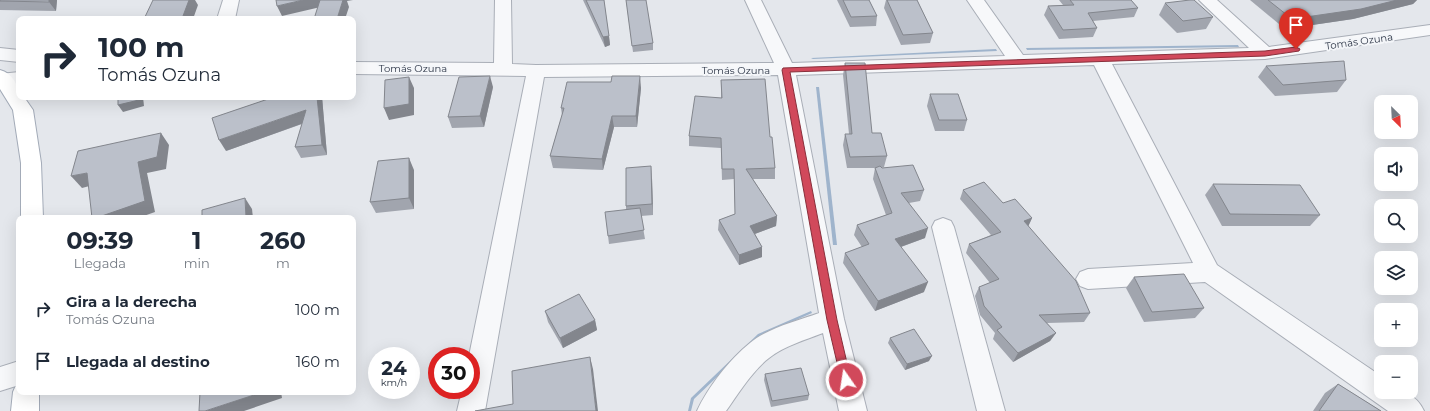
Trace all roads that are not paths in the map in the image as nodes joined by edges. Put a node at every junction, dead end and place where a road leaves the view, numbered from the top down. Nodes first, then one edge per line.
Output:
1 (231, 0) edge
2 (503, 0) edge
3 (753, 0) edge
4 (975, 0) edge
5 (1207, 0) edge
6 (227, 16) edge
7 (1430, 30) edge
8 (1265, 53) junction
9 (0, 54) edge
10 (16, 56) edge
11 (1100, 59) junction
12 (1018, 62) junction
13 (356, 68) edge
14 (503, 69) junction
15 (786, 70) junction
16 (536, 71) junction
17 (7, 78) edge
18 (16, 96) edge
19 (18, 100) edge
20 (32, 215) edge
21 (943, 227) dead end
22 (1209, 272) junction
23 (1088, 279) dead end
24 (832, 320) junction
25 (16, 374) edge
26 (0, 379) edge
27 (1374, 386) edge
28 (26, 395) edge
29 (1392, 399) edge
30 (25, 411) edge
31 (471, 411) edge
32 (711, 411) edge
33 (853, 411) edge
34 (991, 411) edge
35 (1410, 411) edge

1 - 6 street
2 - 14 street
3 - 15 street
4 - 12 street
5 - 8 street
7 - 8 street, Tomás Ozuna
8 - 11 street, Tomás Ozuna
9 - 10 street
11 - 12 street, Tomás Ozuna
11 - 22 street
12 - 15 street, Tomás Ozuna
13 - 14 street, Tomás Ozuna
14 - 16 street, Tomás Ozuna
15 - 16 street, Tomás Ozuna
15 - 24 street
16 - 31 street
17 - 18 main road
19 - 20 main road
21 - 34 street
22 - 23 street
22 - 27 street
24 - 32 street
24 - 33 street
25 - 26 street
28 - 30 main road
29 - 35 street

